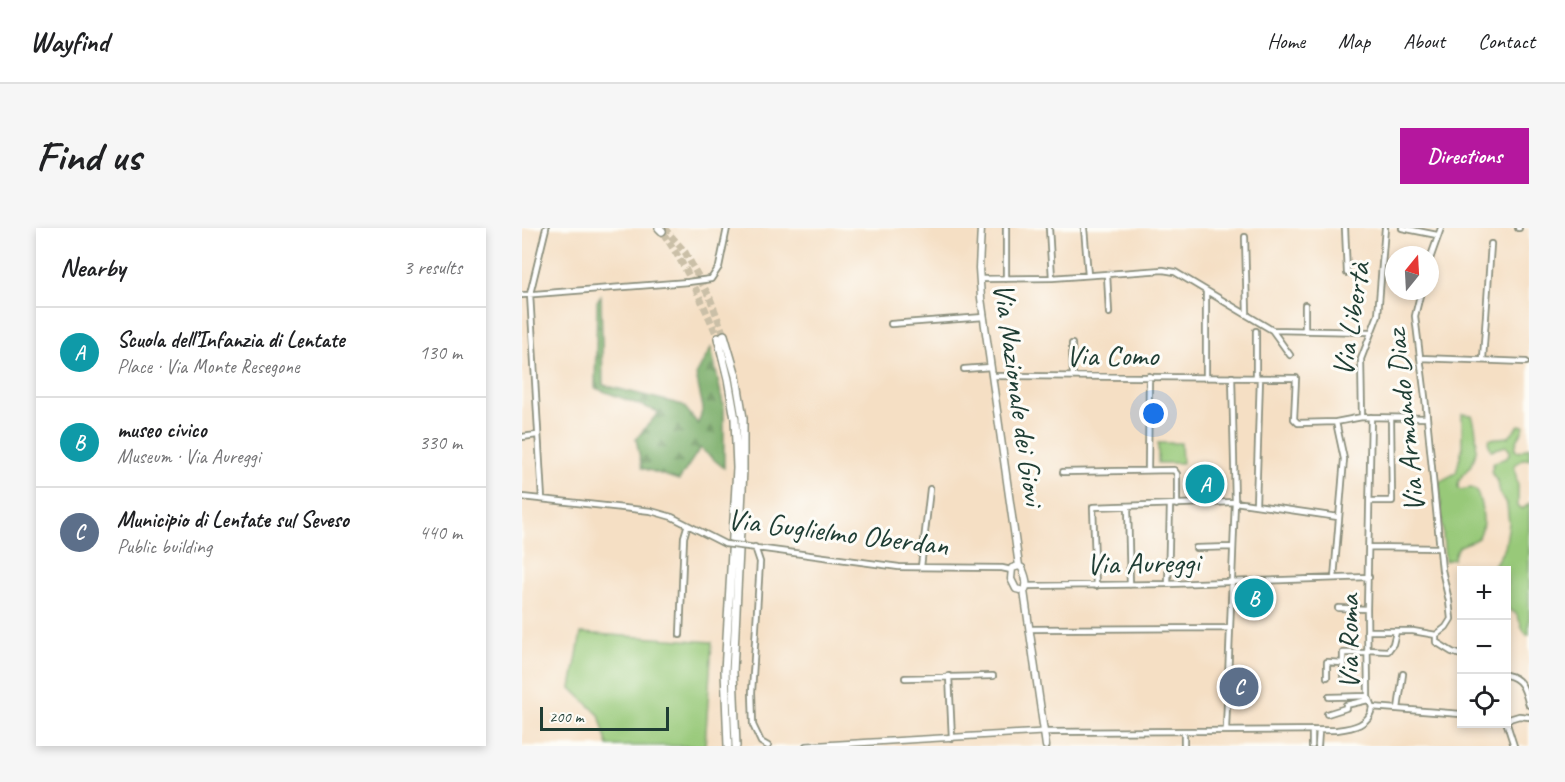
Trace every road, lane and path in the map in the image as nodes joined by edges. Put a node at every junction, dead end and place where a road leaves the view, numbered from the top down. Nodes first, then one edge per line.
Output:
1 (546, 228) edge
2 (727, 228) edge
3 (981, 228) edge
4 (1006, 228) edge
5 (1048, 228) edge
6 (1084, 228) edge
7 (1345, 228) edge
8 (1384, 228) edge
9 (1402, 228) edge
10 (1441, 228) edge
11 (1437, 235) junction
12 (1245, 237) dead end
13 (1491, 244) dead end
14 (1434, 246) edge
15 (1347, 273) dead end
16 (1107, 274) junction
17 (1088, 275) junction
18 (1052, 278) junction
19 (980, 279) junction
20 (1006, 279) junction
21 (1206, 291) junction
22 (530, 294) junction
23 (522, 295) edge
24 (1418, 300) edge
25 (1305, 305) dead end
26 (1109, 313) dead end
27 (1247, 314) junction
28 (984, 317) junction
29 (891, 324) dead end
30 (1272, 330) junction
31 (1305, 330) junction
32 (1256, 331) dead end
33 (1370, 332) junction
34 (1072, 344) dead end
35 (1290, 355) dead end
36 (1420, 357) junction
37 (1483, 359) junction
38 (1526, 362) dead end
39 (992, 367) junction
40 (964, 369) dead end
41 (993, 376) junction
42 (1073, 376) junction
43 (1149, 376) junction
44 (1206, 377) junction
45 (1232, 377) junction
46 (1258, 378) junction
47 (1362, 417) junction
48 (1371, 417) junction
49 (1391, 418) junction
50 (1427, 418) junction
51 (1336, 422) junction
52 (537, 435) junction
53 (522, 437) edge
54 (1148, 470) junction
55 (1063, 472) dead end
56 (930, 489) dead end
57 (522, 498) edge
58 (542, 499) junction
59 (1370, 501) junction
60 (1234, 502) junction
61 (1170, 505) junction
62 (1177, 505) junction
63 (1256, 505) junction
64 (1128, 507) junction
65 (1338, 517) junction
66 (687, 527) junction
67 (752, 547) junction
68 (1233, 547) junction
69 (1370, 547) junction
70 (1196, 548) dead end
71 (1439, 548) junction
72 (766, 549) junction
73 (760, 562) junction
74 (1019, 566) junction
75 (921, 567) junction
76 (1011, 570) junction
77 (1369, 577) junction
78 (1334, 578) junction
79 (1232, 582) junction
80 (1168, 584) junction
81 (1130, 585) junction
82 (1096, 586) junction
83 (1025, 588) junction
84 (1338, 608) dead end
85 (1367, 609) junction
86 (1230, 628) junction
87 (1029, 629) junction
88 (1367, 631) junction
89 (1396, 632) junction
90 (1436, 634) junction
91 (680, 635) dead end
92 (1367, 650) junction
93 (1457, 654) edge
94 (1343, 663) junction
95 (1403, 674) dead end
96 (1343, 675) dead end
97 (949, 676) junction
98 (993, 676) dead end
99 (1511, 676) edge
100 (1327, 677) dead end
101 (905, 678) dead end
102 (1329, 697) dead end
103 (1368, 698) junction
104 (1529, 705) edge
105 (1372, 706) junction
106 (1398, 709) junction
107 (1327, 714) dead end
108 (1457, 714) edge
109 (1528, 715) edge
110 (1511, 719) edge
111 (1508, 728) edge
112 (1226, 729) junction
113 (1312, 730) junction
114 (1319, 731) junction
115 (1043, 732) junction
116 (1184, 732) junction
117 (952, 738) junction
118 (882, 744) edge
119 (1512, 745) edge
120 (728, 746) edge
121 (736, 746) edge
122 (768, 746) edge
123 (806, 746) edge
124 (1046, 746) edge
125 (1184, 746) edge
126 (1312, 746) edge
127 (1318, 746) edge

1 - 22 street
2 - 22 street
3 - 19 main road, Via Nazionale dei Giovi
4 - 20 street
5 - 18 street
6 - 17 street
7 - 15 street, Via Libertà
8 - 33 street, Via Libertà
9 - 11 street
10 - 11 street
11 - 14 street
12 - 27 street
13 - 37 street
16 - 17 street
16 - 21 street
16 - 26 street
17 - 18 street
18 - 20 street
19 - 20 street
19 - 28 main road, Via Nazionale dei Giovi
21 - 27 street
21 - 44 street
22 - 23 street
22 - 52 street
24 - 36 street, Via Armando Diaz
25 - 31 street
27 - 30 street
28 - 29 street
28 - 39 main road, Via Nazionale dei Giovi
30 - 31 street
30 - 35 street
31 - 33 street
32 - 46 street
33 - 47 street, Via Libertà
34 - 42 street
36 - 37 street
36 - 50 street, Via Armando Diaz
37 - 38 street
39 - 40 street
39 - 41 main road, Via Nazionale dei Giovi
41 - 42 street, Via Como
41 - 74 main road, Via Nazionale dei Giovi
42 - 43 street, Via Como
43 - 44 street, Via Como
43 - 54 street
44 - 45 street, Via Como
45 - 46 street, Via Como
45 - 60 street
46 - 51 street, Via Como
46 - 63 street
47 - 48 street
47 - 51 street
48 - 49 street
48 - 59 street, Via Roma
49 - 50 street
49 - 59 street
50 - 71 street, Via Armando Diaz
51 - 65 street
52 - 53 street
52 - 58 street
54 - 55 street
54 - 62 street
56 - 75 street
57 - 58 street, Via Guglielmo Oberdan
58 - 66 street, Via Guglielmo Oberdan
59 - 69 street, Via Roma
60 - 62 street
60 - 63 street
60 - 68 street
61 - 62 street
61 - 64 street
61 - 80 street
63 - 65 street
64 - 81 street
64 - 82 street
65 - 78 street
66 - 67 street, Via Guglielmo Oberdan, bridge
66 - 91 street
67 - 72 street, Via Guglielmo Oberdan
67 - 73 street
68 - 70 street
68 - 79 street
69 - 71 street
69 - 77 street, Via Roma
71 - 90 street, Via Armando Diaz
72 - 73 street
72 - 75 street, Via Guglielmo Oberdan
73 - 122 street
74 - 76 main road
74 - 83 main road, Via Nazionale dei Giovi
75 - 76 street, Via Guglielmo Oberdan
76 - 83 main road, Via Nazionale dei Giovi
77 - 78 street, Via Aureggi
77 - 85 street, Via Roma
78 - 79 street, Via Aureggi
79 - 80 street, Via Aureggi
79 - 86 street
80 - 81 street, Via Aureggi
81 - 82 street, Via Aureggi
82 - 83 street, Via Aureggi
83 - 87 main road, Via Nazionale dei Giovi
84 - 85 street
85 - 88 street, Via Roma
86 - 87 street
86 - 112 street
87 - 115 main road, Via Nazionale dei Giovi
88 - 89 street
88 - 92 street, Via Roma
89 - 90 street
89 - 92 street
90 - 93 street
92 - 94 street
92 - 103 street, Via Roma
94 - 96 street
94 - 100 street
95 - 106 street
97 - 98 street
97 - 101 street
97 - 117 street
99 - 104 street
102 - 103 street
103 - 105 street, Via Roma
103 - 107 street
105 - 106 street
105 - 114 street
106 - 108 street
109 - 110 street
111 - 119 street
112 - 113 street
112 - 116 street
113 - 114 street
113 - 126 street
114 - 127 street
115 - 116 street
115 - 117 street
115 - 124 main road, Via Nazionale dei Giovi
116 - 125 street
117 - 118 street
118 - 123 street
120 - 121 highway

